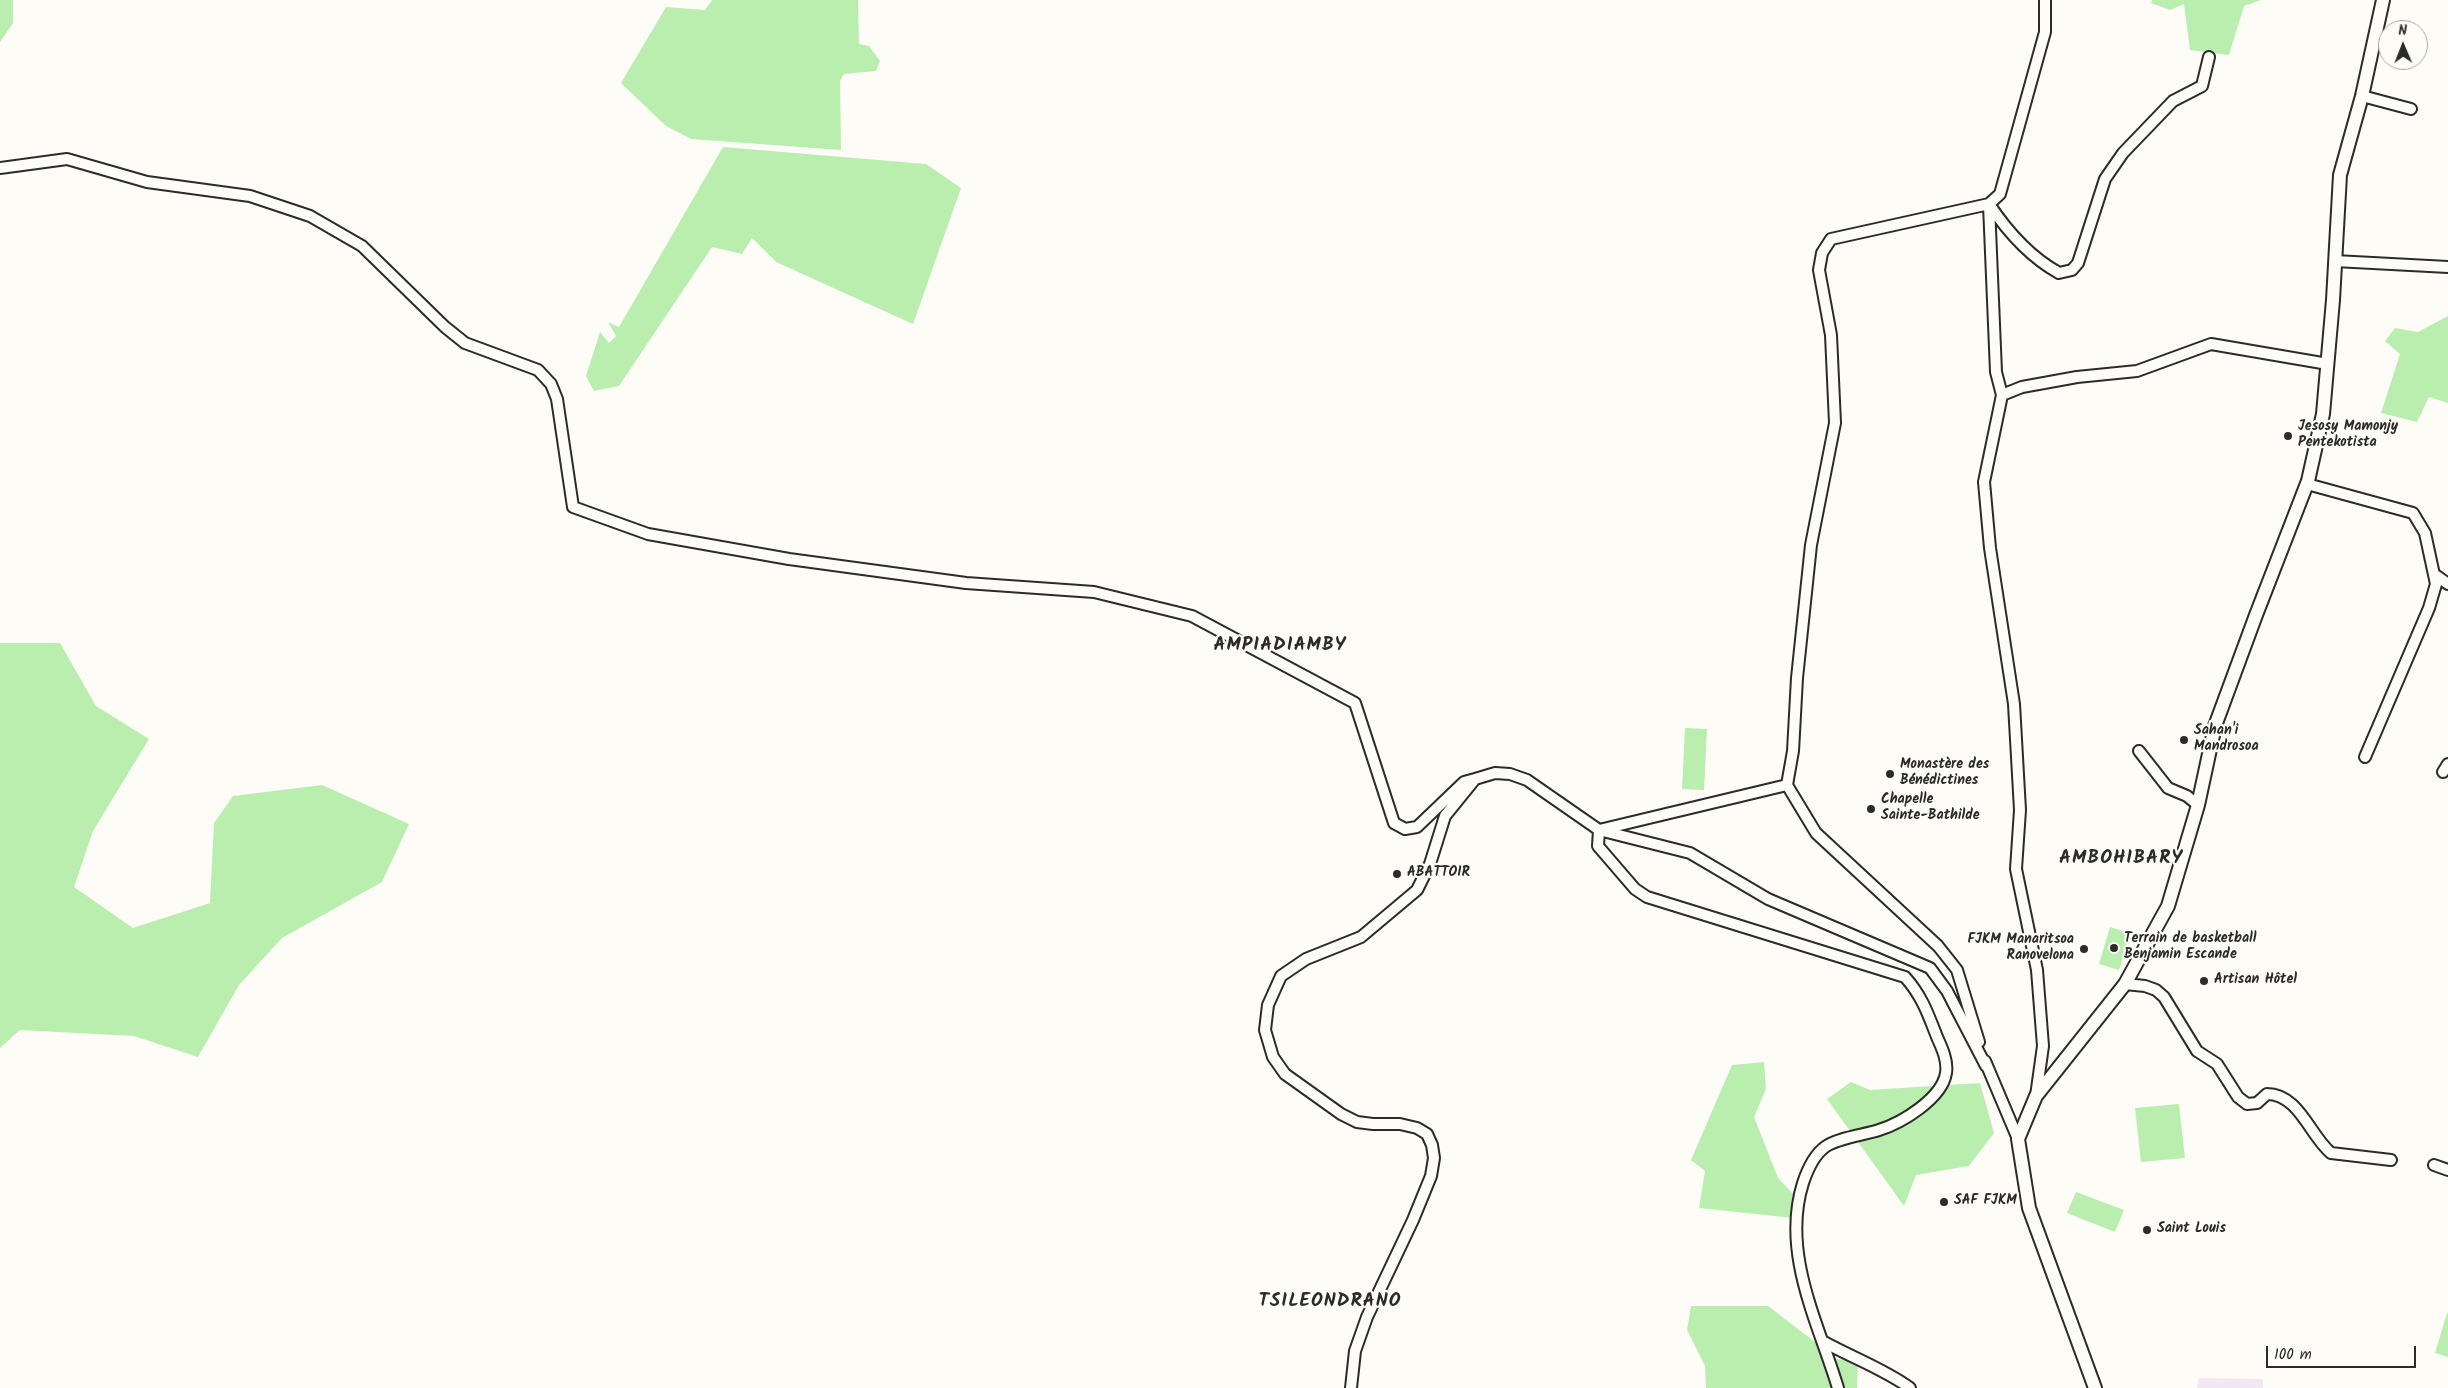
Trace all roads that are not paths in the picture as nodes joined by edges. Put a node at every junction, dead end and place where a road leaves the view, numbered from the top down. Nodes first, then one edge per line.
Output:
1 (2045, 0) edge
2 (2383, 0) edge
3 (2209, 57) dead end
4 (2362, 96) junction
5 (2411, 109) dead end
6 (0, 168) edge
7 (1989, 204) junction
8 (2335, 261) junction
9 (2448, 267) edge
10 (2328, 364) junction
11 (2002, 395) junction
12 (2307, 484) junction
13 (2434, 574) junction
14 (2448, 584) edge
15 (2139, 750) dead end
16 (2365, 757) dead end
17 (1475, 780) junction
18 (1787, 784) junction
19 (2198, 805) junction
20 (1599, 830) junction
21 (2125, 984) junction
22 (1986, 1066) junction
23 (2036, 1096) junction
24 (2018, 1139) junction
25 (2391, 1160) dead end
26 (2434, 1165) dead end
27 (2448, 1170) edge
28 (1824, 1342) junction
29 (1351, 1388) edge
30 (1838, 1388) edge
31 (1910, 1388) edge
32 (2095, 1388) edge

1 - 7 street
2 - 4 street
3 - 7 street
4 - 5 street
4 - 8 street
6 - 17 street
7 - 11 street
7 - 18 street
8 - 9 street
8 - 10 street
10 - 11 street
10 - 12 street
11 - 23 street
12 - 13 street
12 - 19 street
13 - 14 street
13 - 16 street
15 - 19 street
17 - 20 street
17 - 29 street
18 - 20 street
18 - 22 street
19 - 21 street
20 - 22 street
20 - 28 street
21 - 23 street
21 - 25 street
22 - 24 street
23 - 24 street
24 - 32 street
26 - 27 street
28 - 30 street
28 - 31 street

